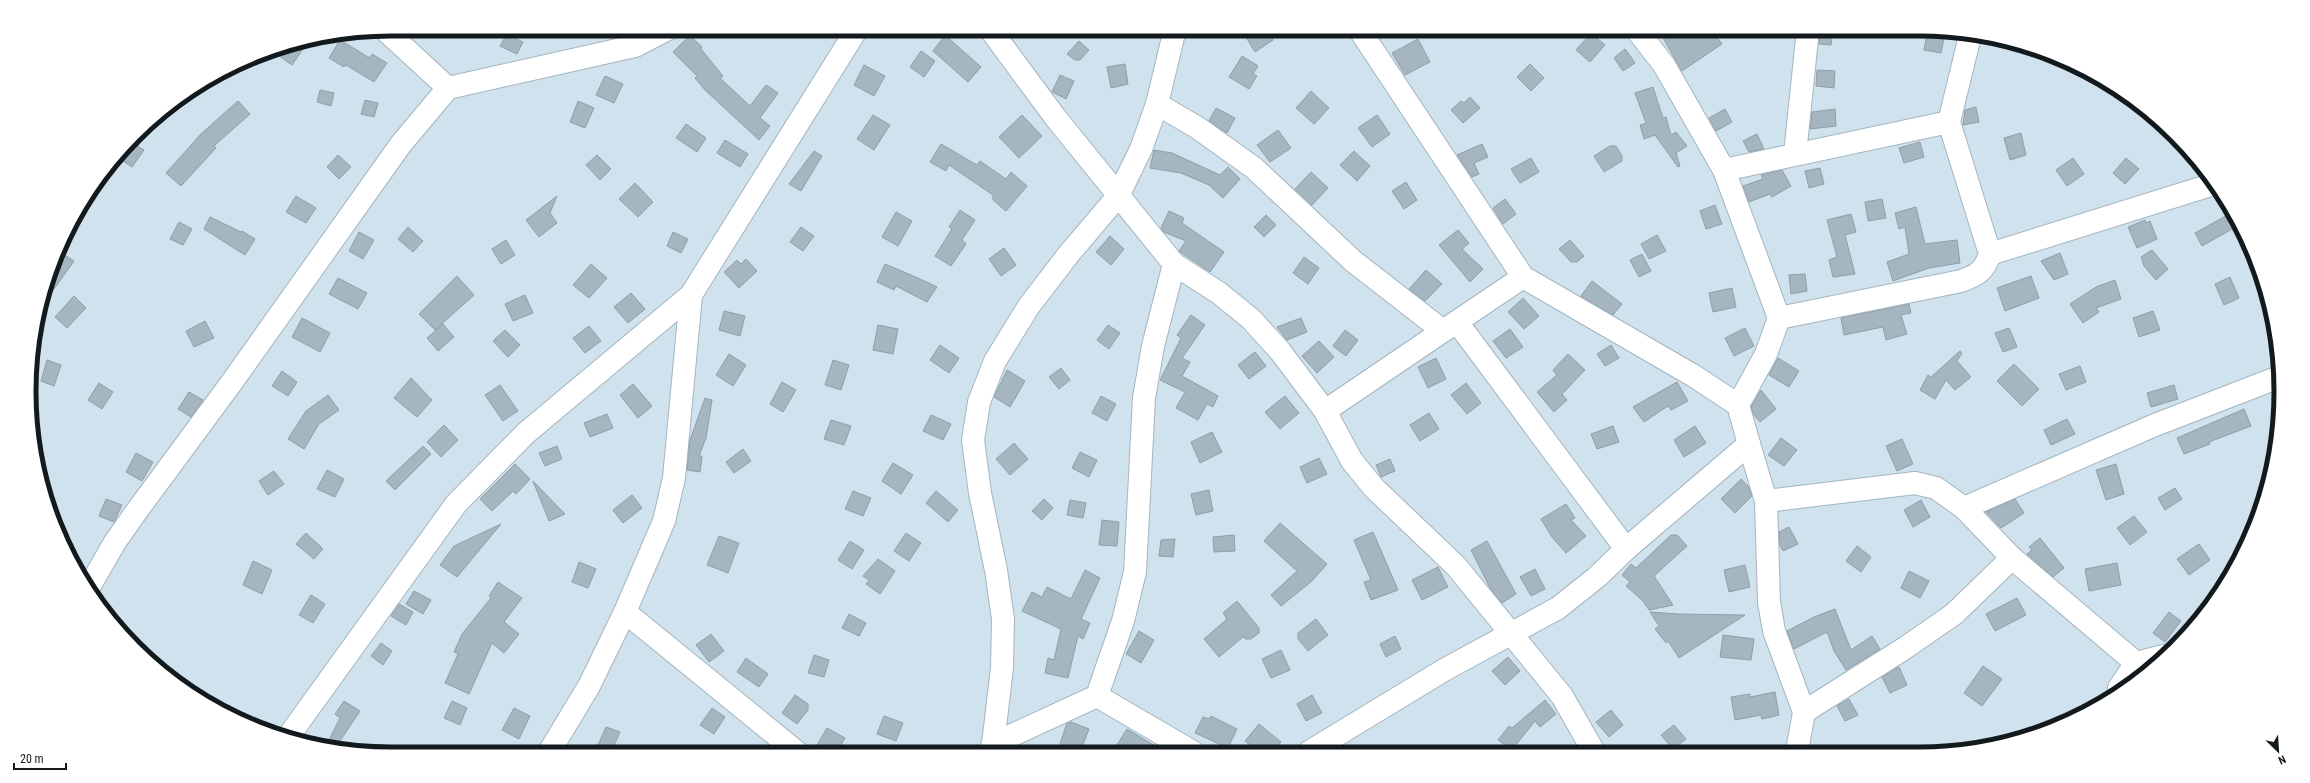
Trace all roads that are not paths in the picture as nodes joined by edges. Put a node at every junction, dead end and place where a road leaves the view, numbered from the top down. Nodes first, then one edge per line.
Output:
1 (392, 36) edge
2 (654, 36) edge
3 (853, 36) edge
4 (995, 36) edge
5 (1173, 36) edge
6 (1365, 36) edge
7 (1641, 36) edge
8 (1807, 36) edge
9 (1969, 40) edge
10 (448, 88) junction
11 (1157, 104) junction
12 (1949, 122) junction
13 (1795, 154) junction
14 (1724, 170) junction
15 (2208, 186) edge
16 (1118, 196) junction
17 (1990, 254) junction
18 (1174, 264) junction
19 (1523, 277) junction
20 (691, 295) junction
21 (1779, 318) junction
22 (1450, 326) junction
23 (2273, 379) edge
24 (1738, 405) junction
25 (1325, 411) junction
26 (1749, 444) junction
27 (1766, 501) junction
28 (1964, 508) junction
29 (1626, 549) junction
30 (2012, 558) junction
31 (92, 582) edge
32 (624, 612) junction
33 (1512, 634) junction
34 (2153, 659) edge
35 (2136, 663) junction
36 (2123, 682) edge
37 (1098, 696) junction
38 (1804, 712) junction
39 (291, 733) edge
40 (552, 747) edge
41 (791, 747) edge
42 (991, 747) edge
43 (995, 747) edge
44 (1185, 747) edge
45 (1317, 747) edge
46 (1591, 747) edge
47 (1798, 747) edge

1 - 10 street
2 - 10 street
3 - 20 street
4 - 16 street
5 - 11 street
6 - 19 street
7 - 14 street
8 - 13 street
9 - 12 street
10 - 31 street
11 - 16 street
11 - 22 street
12 - 13 street
12 - 17 street
13 - 14 street
14 - 21 street
15 - 17 street
16 - 18 street
16 - 42 street
17 - 21 street
18 - 25 street
18 - 37 street
19 - 22 street
19 - 24 street
20 - 32 street
20 - 39 street
21 - 24 street
22 - 25 street
22 - 29 street
23 - 28 street
24 - 26 street
25 - 33 street
26 - 27 street
26 - 29 street
27 - 28 street
27 - 38 street
28 - 30 street
29 - 33 street
30 - 35 street
30 - 38 street
32 - 40 street
32 - 41 street
33 - 45 street
33 - 46 street
34 - 35 street
35 - 36 street
37 - 43 street
37 - 44 street
38 - 47 street

